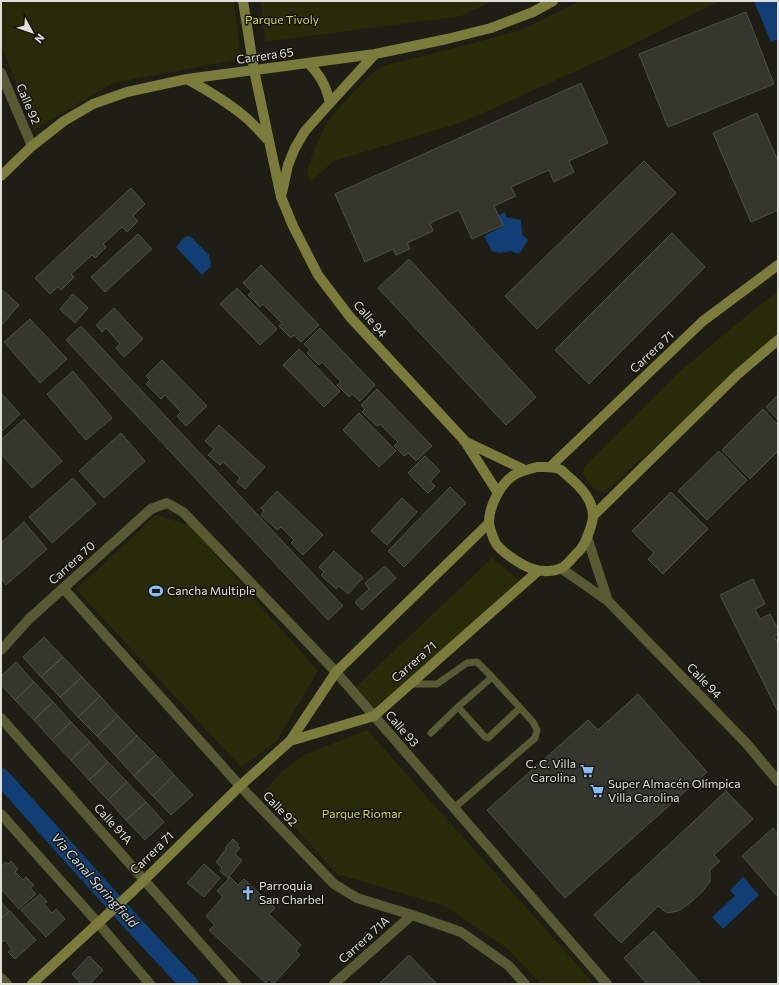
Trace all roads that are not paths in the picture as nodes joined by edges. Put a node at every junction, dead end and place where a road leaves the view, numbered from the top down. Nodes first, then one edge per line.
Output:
1 (243, 1) edge
2 (552, 1) edge
3 (375, 54) junction
4 (308, 63) junction
5 (254, 70) junction
6 (1, 73) edge
7 (187, 79) junction
8 (330, 103) junction
9 (268, 140) junction
10 (32, 146) junction
11 (1, 176) edge
12 (281, 197) junction
13 (778, 264) edge
14 (778, 340) edge
15 (464, 440) junction
16 (550, 467) junction
17 (525, 470) junction
18 (498, 493) junction
19 (166, 503) joint
20 (593, 516) junction
21 (489, 523) junction
22 (587, 537) junction
23 (562, 569) junction
24 (538, 571) junction
25 (63, 588) junction
26 (608, 601) junction
27 (1, 650) edge
28 (336, 672) junction
29 (492, 677) junction
30 (410, 684) junction
31 (458, 707) junction
32 (520, 708) junction
33 (374, 716) junction
34 (1, 718) edge
35 (431, 733) dead end
36 (290, 741) junction
37 (778, 781) edge
38 (240, 786) junction
39 (454, 808) junction
40 (1, 814) edge
41 (144, 880) junction
42 (412, 915) junction
43 (98, 923) junction
44 (1, 978) edge
45 (7, 984) edge
46 (32, 984) edge
47 (150, 984) edge
48 (236, 984) edge
49 (334, 984) edge
50 (524, 984) edge
51 (607, 984) edge

1 - 5 street, Calle 94
2 - 3 street, Carrera 65
3 - 4 street, Carrera 65
3 - 8 street
4 - 5 street, Carrera 65
4 - 8 street
5 - 7 street, Carrera 65
5 - 9 street, Calle 94
6 - 10 street, Calle 92
7 - 9 street
7 - 10 street, Carrera 65
8 - 12 street
9 - 12 street, Calle 94
10 - 11 street, Carrera 65
12 - 15 street, Calle 94
13 - 16 street, Carrera 71
14 - 20 street
15 - 17 street, Calle 94
15 - 18 street, Calle 94
16 - 17 street
16 - 20 street
17 - 18 street
18 - 21 street
19 - 25 street, Carrera 70
19 - 28 street, Calle 93
20 - 22 street
21 - 24 street
21 - 28 street, Carrera 71
22 - 23 street
22 - 26 street, Calle 94
23 - 24 street
23 - 26 street, Calle 94
24 - 30 street, Carrera 71
25 - 27 street, Carrera 70
25 - 38 street, Calle 92
26 - 37 street, Calle 94
28 - 33 street, Calle 93
28 - 36 street, Carrera 71
29 - 30 lane
29 - 31 lane
29 - 32 lane
30 - 33 street, Carrera 71
31 - 32 lane
31 - 35 lane
32 - 39 lane
33 - 36 street, Carrera 71
33 - 39 street, Calle 93
34 - 41 street, Calle 91A
36 - 38 street, Carrera 71
38 - 41 street, Carrera 71
38 - 42 street, Calle 92
39 - 51 street, Calle 93
40 - 43 street
41 - 43 street, Carrera 71
41 - 48 street, Calle 91A
42 - 49 street, Carrera 71A
42 - 50 street, Calle 92
43 - 46 street, Carrera 71
43 - 47 street
44 - 45 street

